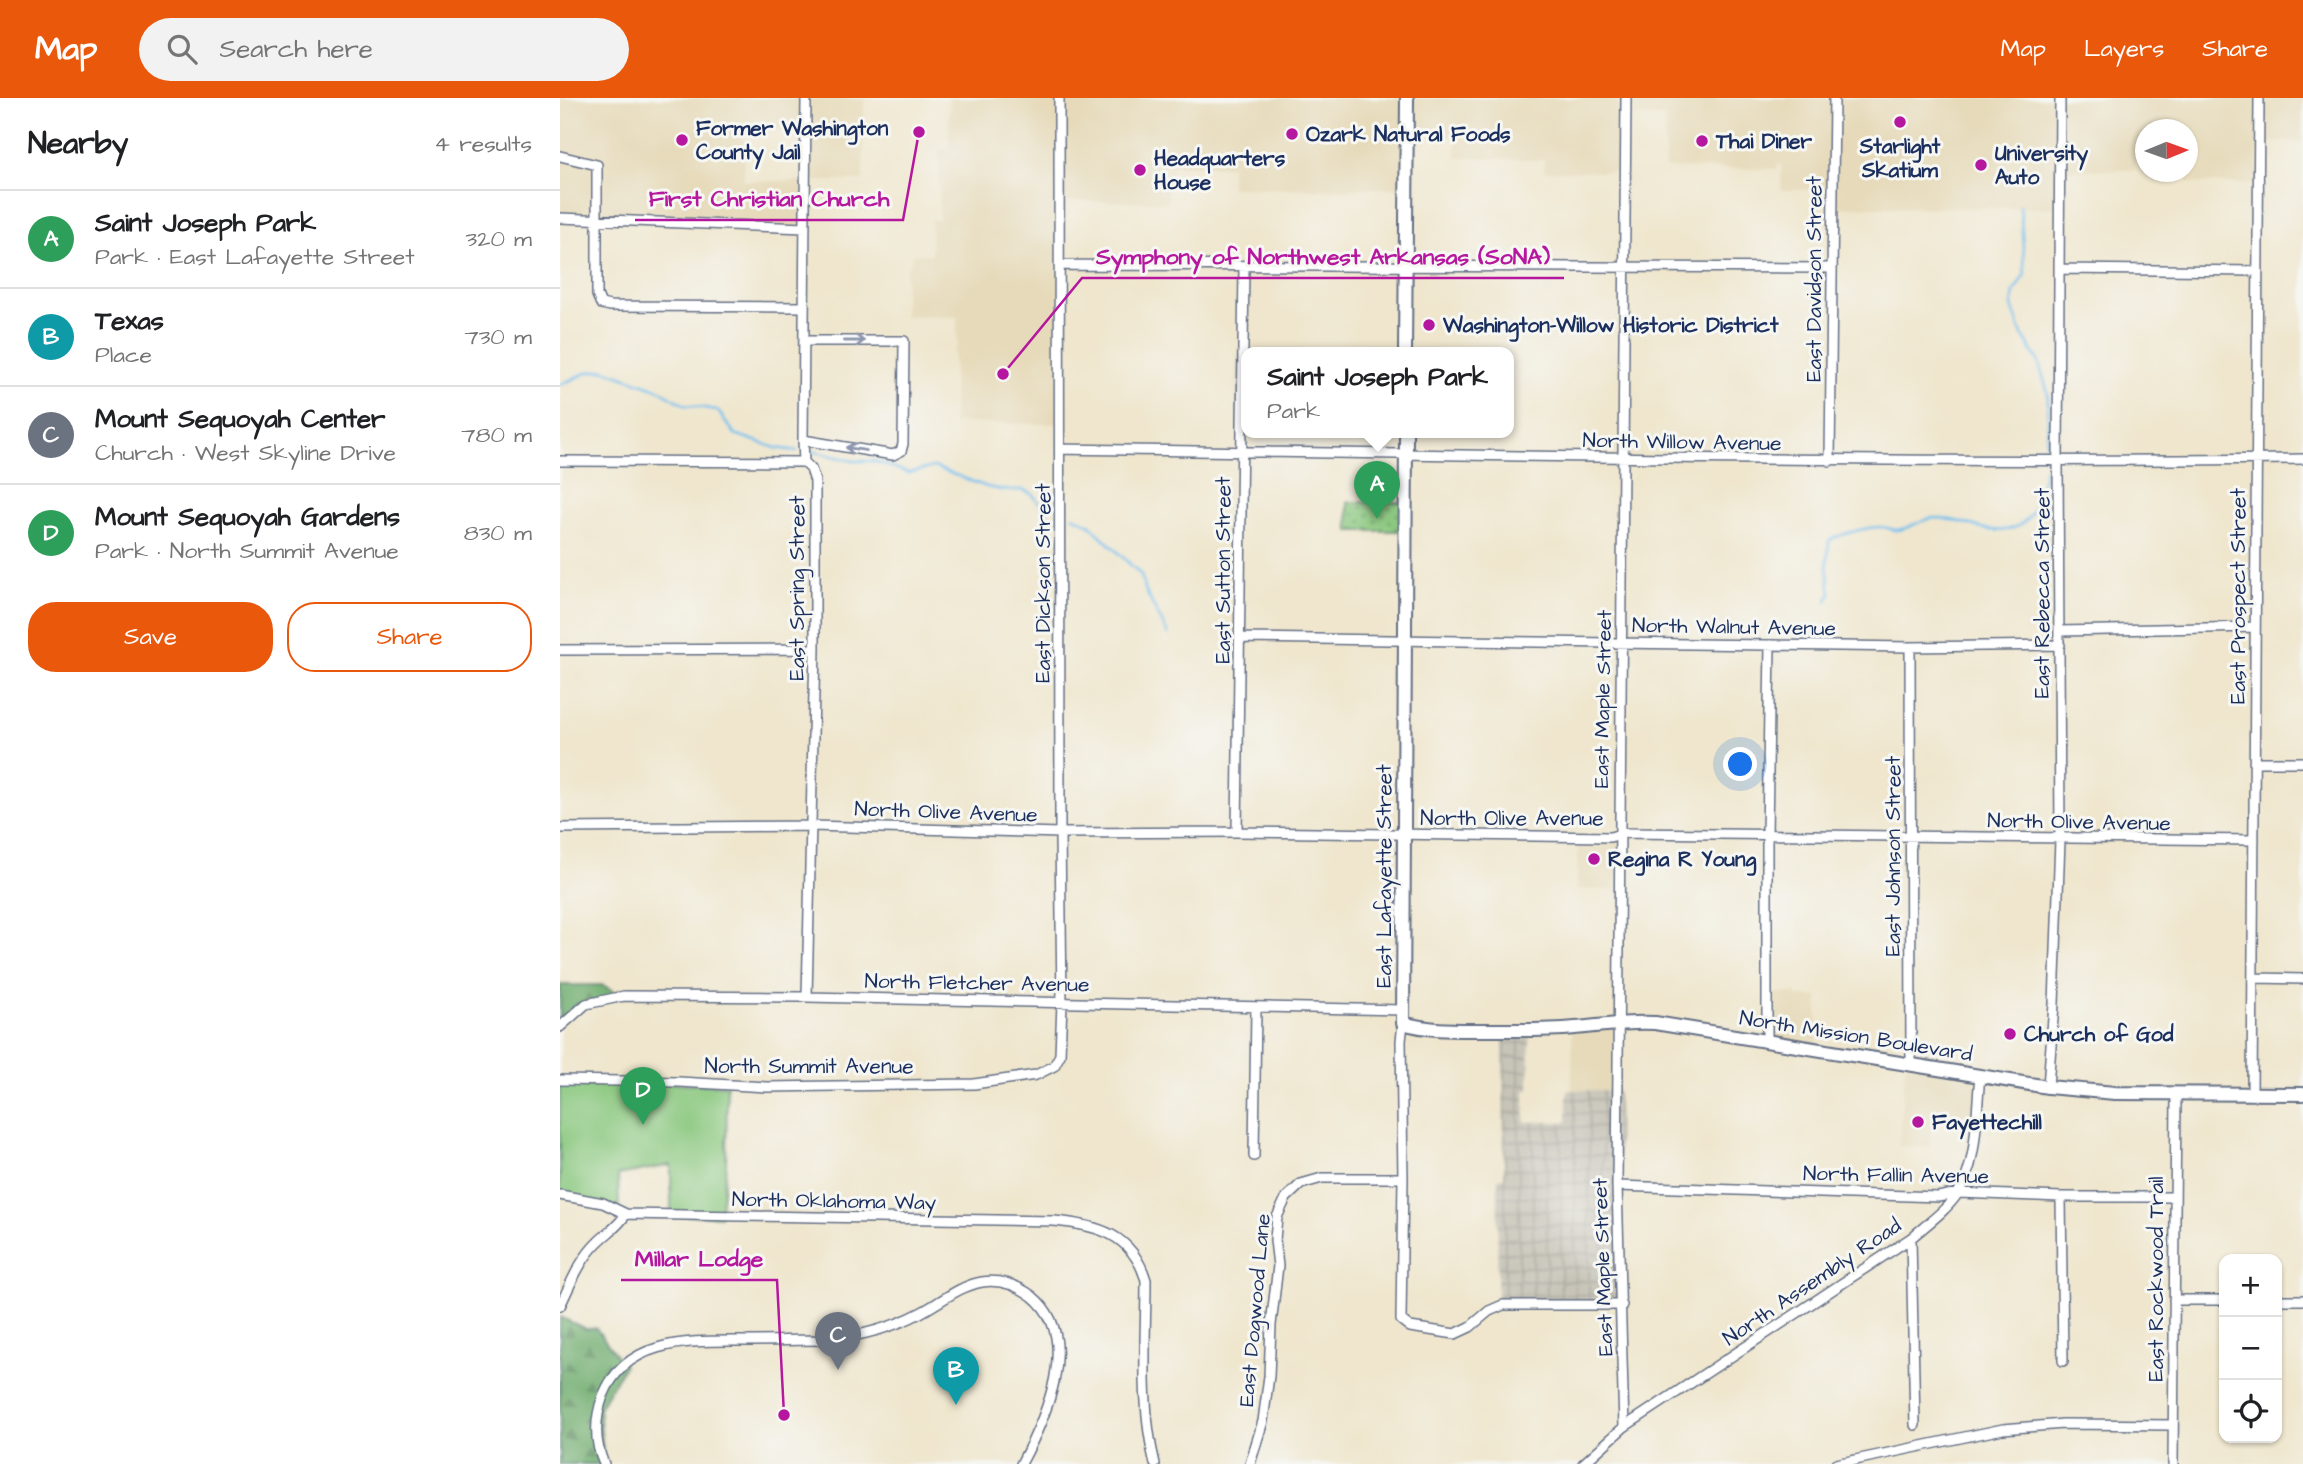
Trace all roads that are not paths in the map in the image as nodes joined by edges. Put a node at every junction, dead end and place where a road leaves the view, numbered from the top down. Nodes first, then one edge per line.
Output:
1 (806, 98) edge
2 (1059, 98) edge
3 (1407, 98) edge
4 (1626, 98) edge
5 (1834, 98) edge
6 (2060, 98) edge
7 (2259, 98) edge
8 (560, 156) edge
9 (560, 218) edge
10 (597, 219) junction
11 (804, 228) junction
12 (1060, 265) junction
13 (1244, 266) junction
14 (1405, 266) junction
15 (1625, 267) junction
16 (1831, 268) junction
17 (2059, 270) junction
18 (2258, 271) junction
19 (804, 307) junction
20 (804, 341) junction
21 (1243, 347) edge
22 (1405, 347) edge
23 (1241, 438) edge
24 (1405, 438) edge
25 (803, 440) junction
26 (1061, 449) junction
27 (1241, 452) junction
28 (1406, 456) junction
29 (1622, 458) junction
30 (2303, 459) edge
31 (2256, 460) junction
32 (560, 461) edge
33 (1830, 461) junction
34 (804, 462) junction
35 (2058, 462) junction
36 (2255, 627) junction
37 (2060, 631) junction
38 (1241, 638) junction
39 (1405, 640) junction
40 (1621, 643) junction
41 (1770, 645) junction
42 (2060, 645) junction
43 (1910, 647) junction
44 (815, 649) junction
45 (560, 650) edge
46 (2255, 762) junction
47 (2303, 762) edge
48 (811, 826) junction
49 (560, 828) edge
50 (1237, 832) junction
51 (1060, 833) junction
52 (1404, 835) junction
53 (1619, 835) junction
54 (1766, 836) junction
55 (1910, 837) junction
56 (2060, 840) junction
57 (2254, 841) junction
58 (2253, 978) junction
59 (2303, 979) edge
60 (807, 997) junction
61 (1062, 1003) junction
62 (1256, 1007) junction
63 (1403, 1017) junction
64 (1619, 1024) junction
65 (560, 1027) edge
66 (1767, 1040) junction
67 (1911, 1064) junction
68 (1054, 1066) joint
69 (1980, 1076) junction
70 (560, 1080) edge
71 (2048, 1087) junction
72 (2303, 1094) edge
73 (2176, 1095) junction
74 (2252, 1095) junction
75 (1254, 1156) dead end
76 (1403, 1178) junction
77 (1617, 1186) junction
78 (1959, 1193) junction
79 (560, 1195) edge
80 (2061, 1197) junction
81 (2174, 1197) junction
82 (626, 1214) junction
83 (1911, 1238) junction
84 (2174, 1300) junction
85 (2219, 1300) edge
86 (2282, 1300) edge
87 (2303, 1300) edge
88 (560, 1306) edge
89 (1622, 1306) junction
90 (2063, 1361) dead end
91 (1914, 1425) dead end
92 (2173, 1425) junction
93 (1625, 1427) junction
94 (604, 1464) edge
95 (1021, 1464) edge
96 (1155, 1464) edge
97 (1250, 1464) edge
98 (1583, 1464) edge
99 (1836, 1464) edge
100 (2174, 1464) edge

1 - 11 street, East Spring Street
2 - 12 street, East Dickson Street
3 - 14 main road
4 - 15 street, East Maple Street
5 - 16 street, East Davidson Street
6 - 17 street, East Rebecca Street
7 - 18 street, East Prospect Street
8 - 10 street
9 - 10 street
10 - 11 street
10 - 19 street
11 - 19 street, East Spring Street
12 - 13 street
12 - 26 street, East Dickson Street
13 - 14 street
13 - 21 street, East Sutton Street
14 - 15 street
14 - 22 main road
15 - 16 street
15 - 29 street, East Maple Street
16 - 33 street, East Davidson Street
17 - 18 street
17 - 35 street, East Rebecca Street
18 - 31 street, East Prospect Street
19 - 20 street, East Spring Street
20 - 25 street, East Spring Street
20 -> 25 street
23 - 27 street, East Sutton Street
24 - 28 main road, East Lafayette Street
25 - 34 street, East Spring Street
26 - 27 street, North Willow Avenue
26 - 51 street, East Dickson Street
27 - 28 street, North Willow Avenue
27 - 38 street, East Sutton Street
28 - 29 street, North Willow Avenue
28 - 39 main road, East Lafayette Street
29 - 33 street, North Willow Avenue
29 - 40 street, East Maple Street
30 - 31 street, North Willow Avenue
31 - 35 street, North Willow Avenue
31 - 36 street, East Prospect Street
32 - 34 street
33 - 35 street, North Willow Avenue
34 - 44 street, East Spring Street
35 - 37 street, East Rebecca Street
36 - 37 street
36 - 46 street, East Prospect Street
37 - 42 street, East Rebecca Street
38 - 39 street, North Walnut Avenue
38 - 50 street, East Sutton Street
39 - 40 street, North Walnut Avenue
39 - 52 main road, East Lafayette Street
40 - 41 street, North Walnut Avenue
40 - 53 street, East Maple Street
41 - 43 street, North Walnut Avenue
41 - 54 street
42 - 43 street, North Walnut Avenue
42 - 56 street, East Rebecca Street
43 - 55 street, East Johnson Street
44 - 45 street
44 - 48 street, East Spring Street
46 - 47 street
46 - 57 street, East Prospect Street
48 - 49 street, North Olive Avenue
48 - 51 street, North Olive Avenue
48 - 60 street, East Spring Street
50 - 51 street, North Olive Avenue
50 - 52 street, North Olive Avenue
51 - 61 street, East Dickson Street
52 - 53 street, North Olive Avenue
52 - 63 main road, East Lafayette Street
53 - 54 street, North Olive Avenue
53 - 64 street, East Maple Street
54 - 55 street, North Olive Avenue
54 - 66 street
55 - 56 street, North Olive Avenue
55 - 67 street, East Johnson Street
56 - 57 street, North Olive Avenue
56 - 71 street, East Rebecca Street
57 - 58 street, East Prospect Street
58 - 59 street
58 - 74 street, East Prospect Street
60 - 61 street, North Fletcher Avenue
60 - 65 street, North Fletcher Avenue
61 - 62 street, North Fletcher Avenue
61 - 68 street, East Dickson Street
62 - 63 street, North Fletcher Avenue
62 - 75 street
63 - 64 main road, North Mission Boulevard
63 - 76 street, East Lafayette Street
64 - 66 main road, North Mission Boulevard
64 - 77 street, East Maple Street
66 - 67 main road, North Mission Boulevard
67 - 69 main road, North Mission Boulevard
68 - 70 street, North Summit Avenue
69 - 71 main road, North Mission Boulevard
69 - 78 street, North Assembly Road
71 - 73 main road, North Mission Boulevard
72 - 74 main road, North Mission Boulevard
73 - 74 main road, North Mission Boulevard
73 - 81 street, East Rockwood Trail
76 - 89 street, East Lafayette Street
76 - 97 street, East Dogwood Lane
77 - 78 street, North Fallin Avenue
77 - 89 street, East Maple Street
78 - 80 street, North Fallin Avenue
78 - 83 street, North Assembly Road
79 - 82 street, North Oklahoma Way
80 - 81 street, North Fallin Avenue
80 - 90 street
81 - 84 street, East Rockwood Trail
82 - 88 street
82 - 96 street, North Oklahoma Way
83 - 91 street
83 - 93 street, North Assembly Road
84 - 85 street
84 - 92 street, East Rockwood Trail
86 - 87 street
89 - 93 street, East Maple Street
92 - 99 street
92 - 100 street, East Rockwood Trail
93 - 98 street, North Assembly Road
94 - 95 street

